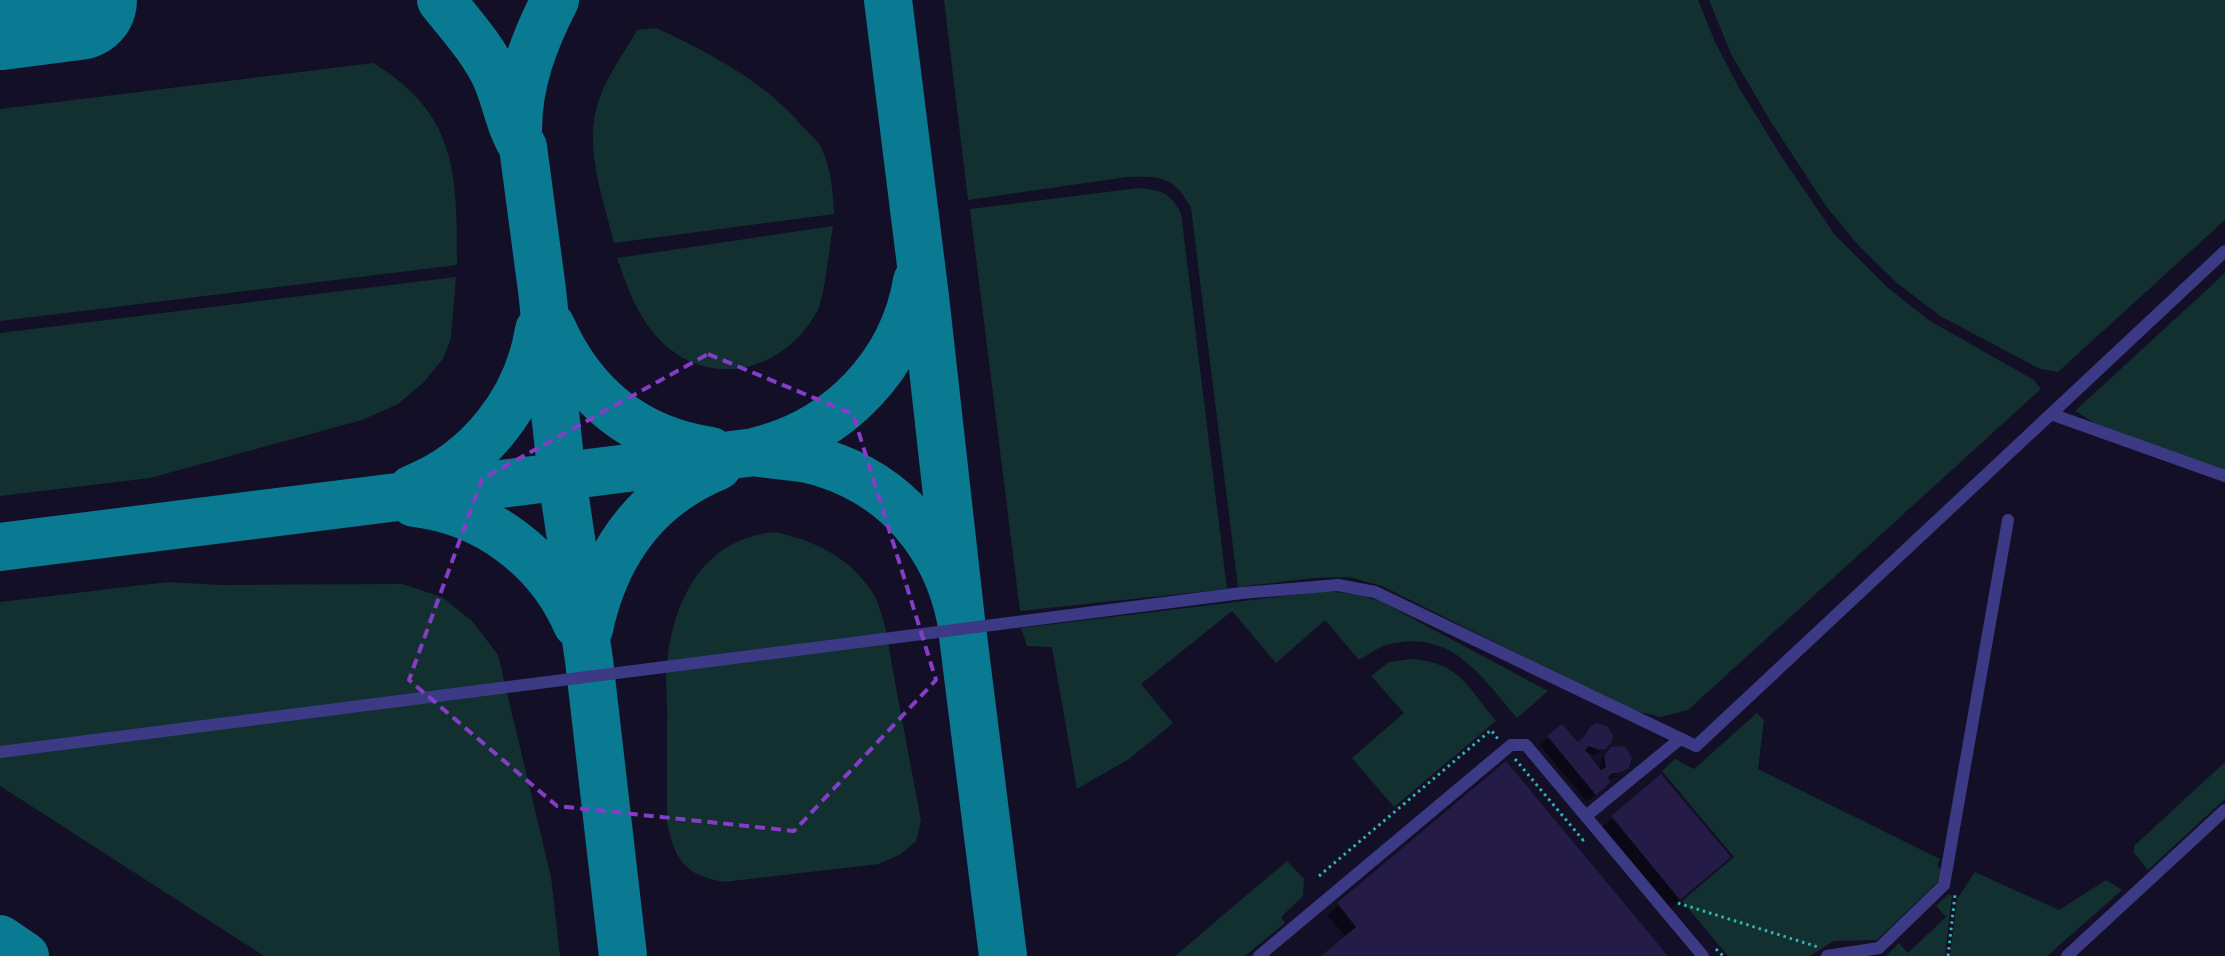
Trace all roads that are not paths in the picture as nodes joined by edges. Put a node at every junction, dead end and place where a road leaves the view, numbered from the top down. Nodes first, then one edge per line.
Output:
1 (2225, 251) edge
2 (2051, 414) junction
3 (2225, 476) edge
4 (2008, 520) dead end
5 (1680, 739) junction
6 (0, 752) edge
7 (2225, 810) edge
8 (1586, 816) junction
9 (1828, 955) edge
10 (1259, 956) edge
11 (1703, 956) edge
12 (2066, 956) edge

1 - 2 lane
2 - 3 lane
2 - 5 lane
4 - 9 lane
5 - 6 lane
5 - 8 lane
7 - 12 lane
8 - 10 lane
8 - 11 lane

